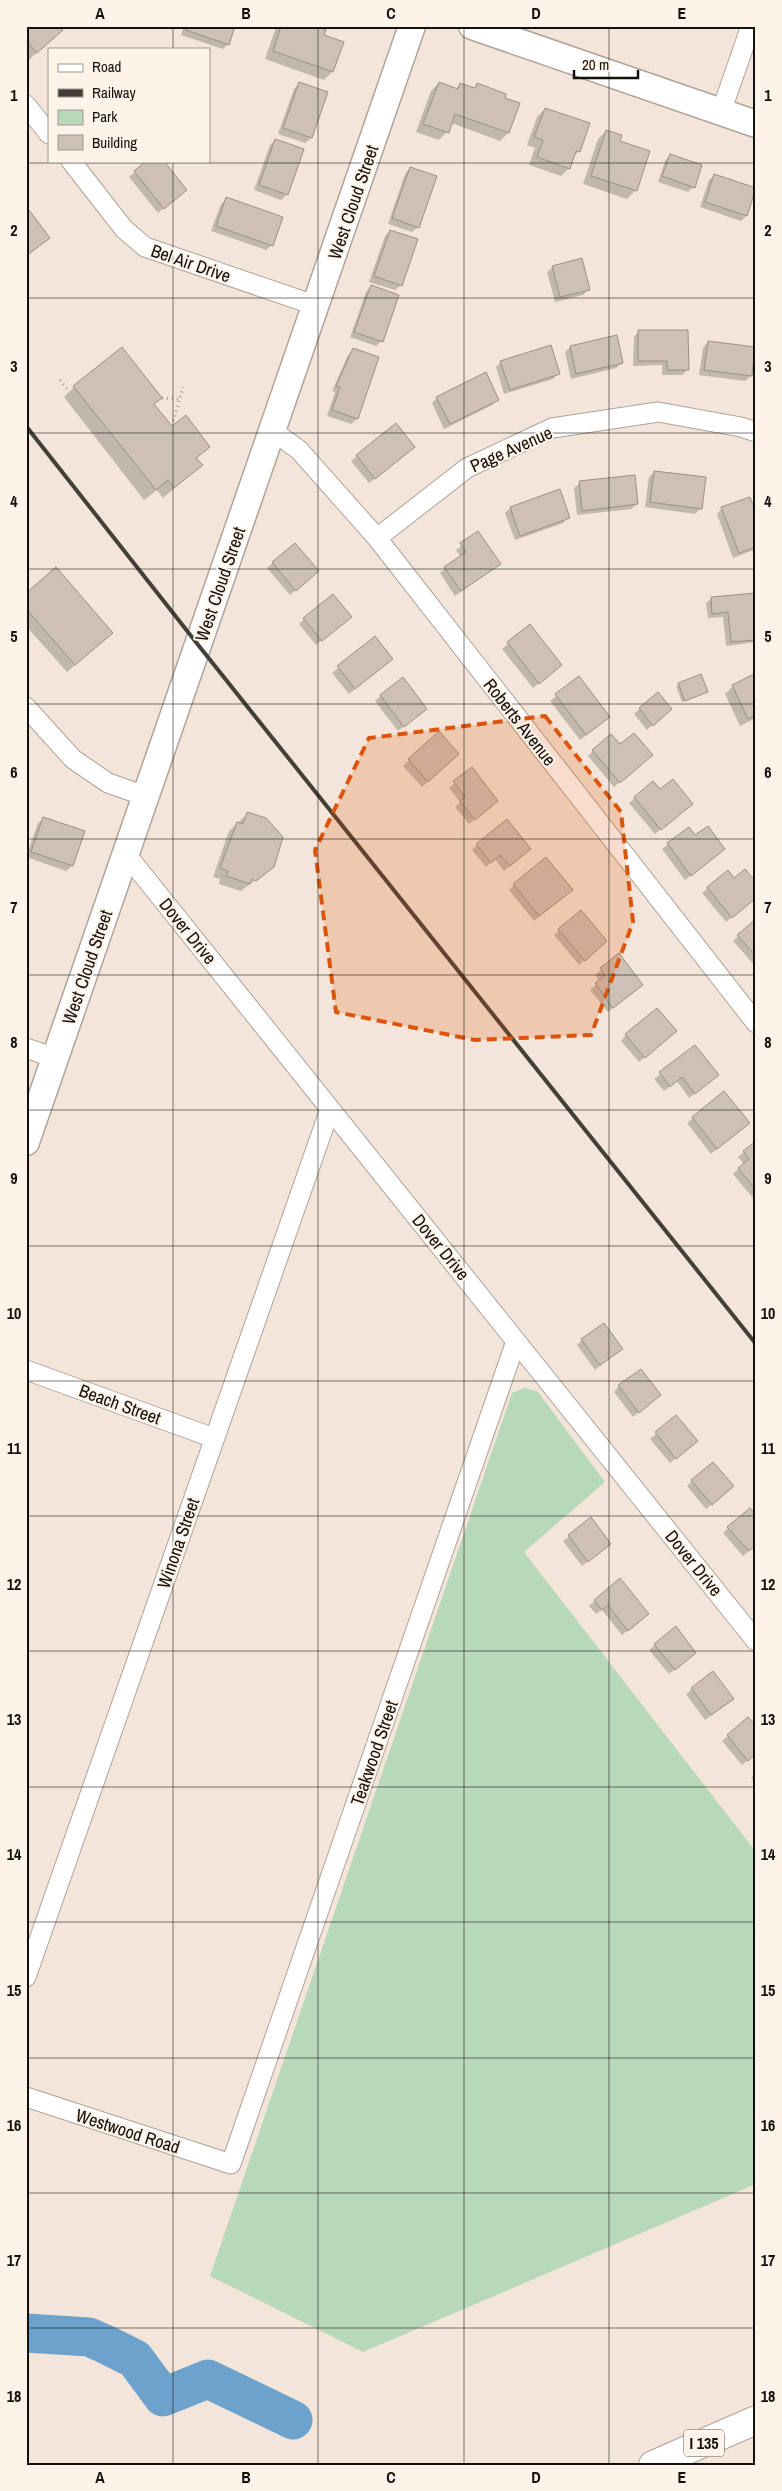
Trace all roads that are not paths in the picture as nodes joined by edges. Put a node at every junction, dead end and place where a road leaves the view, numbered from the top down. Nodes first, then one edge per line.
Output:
1 (412, 26) edge
2 (472, 26) edge
3 (751, 26) edge
4 (26, 105) edge
5 (721, 112) junction
6 (756, 124) edge
7 (48, 133) edge
8 (72, 162) edge
9 (317, 306) junction
10 (273, 431) junction
11 (756, 432) edge
12 (377, 538) junction
13 (26, 707) edge
14 (145, 796) junction
15 (126, 854) junction
16 (756, 1023) edge
17 (26, 1048) edge
18 (56, 1058) junction
19 (330, 1109) junction
20 (26, 1142) edge
21 (516, 1342) junction
22 (26, 1370) edge
23 (214, 1438) junction
24 (756, 1641) edge
25 (26, 1977) edge
26 (26, 2097) edge
27 (231, 2164) joint
28 (756, 2420) edge
29 (653, 2465) edge

1 - 9 main road, West Cloud Street
2 - 5 main road
3 - 5 street
4 - 7 street
5 - 6 main road
8 - 9 street, Bel Air Drive
9 - 10 main road, West Cloud Street
10 - 12 street, Roberts Avenue
10 - 14 main road, West Cloud Street
11 - 12 street, Page Avenue
12 - 16 street, Roberts Avenue
13 - 14 street
14 - 15 main road, West Cloud Street
15 - 18 main road, West Cloud Street
15 - 19 street, Dover Drive
17 - 18 street
18 - 20 main road, West Cloud Street
19 - 21 street, Dover Drive
19 - 23 street, Winona Street
21 - 24 street, Dover Drive
21 - 27 street, Teakwood Street
22 - 23 street, Beach Street
23 - 25 street, Winona Street
26 - 27 street, Westwood Road
28 - 29 highway, I 135

